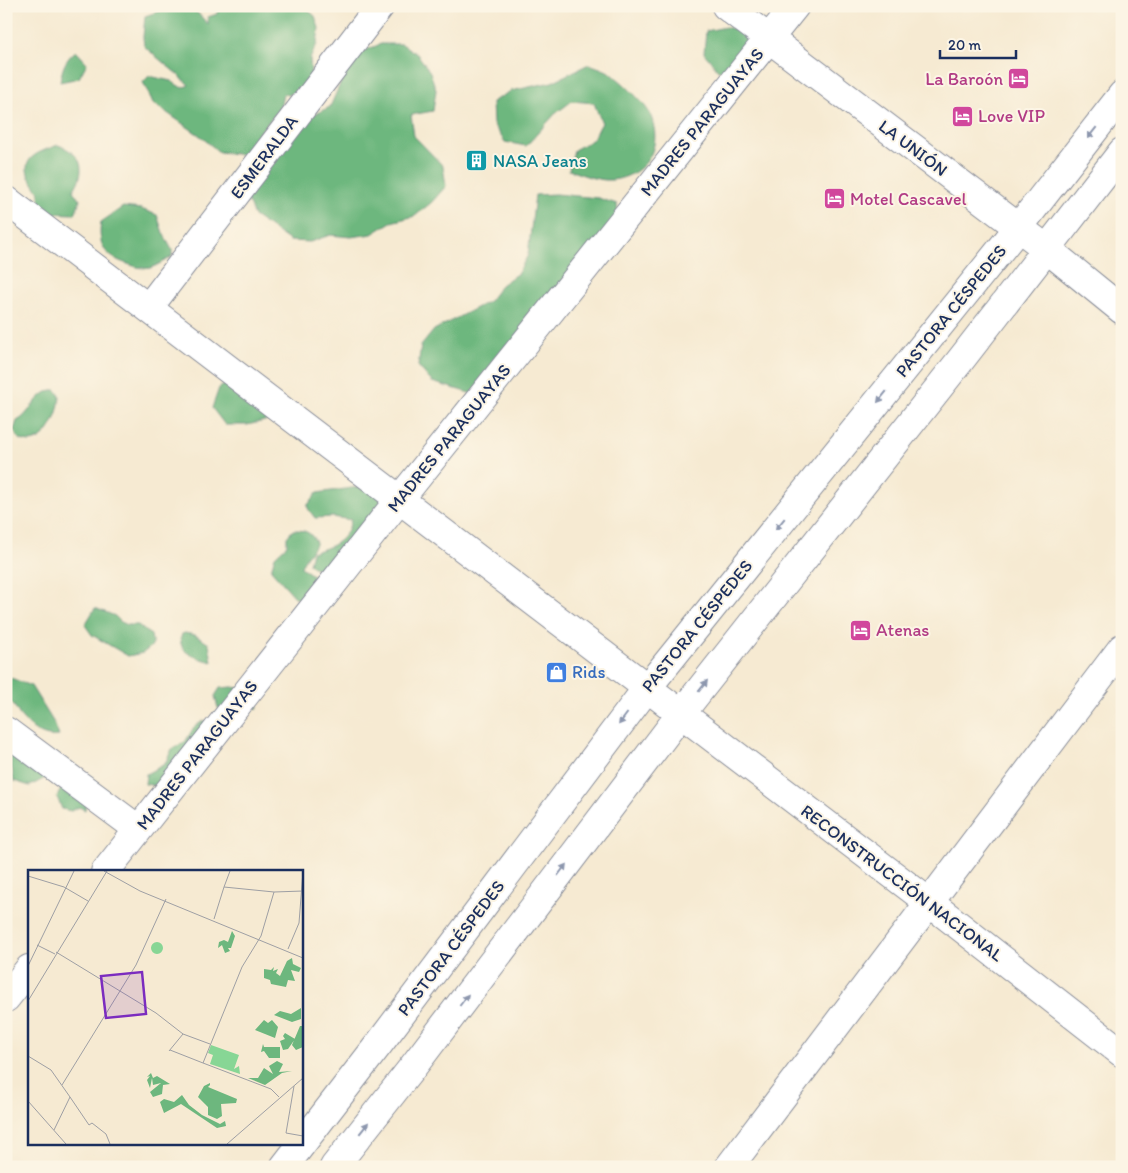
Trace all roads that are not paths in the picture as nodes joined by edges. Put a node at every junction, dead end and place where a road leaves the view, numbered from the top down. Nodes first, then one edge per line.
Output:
1 (380, 6) edge
2 (726, 6) edge
3 (794, 6) edge
4 (769, 39) junction
5 (1122, 95) edge
6 (1122, 152) edge
7 (6, 200) edge
8 (1018, 228) junction
9 (1047, 249) junction
10 (149, 307) junction
11 (1122, 310) edge
12 (399, 500) junction
13 (1122, 648) edge
14 (647, 688) junction
15 (680, 714) junction
16 (6, 731) edge
17 (138, 829) junction
18 (107, 870) edge
19 (930, 903) junction
20 (28, 970) edge
21 (6, 998) edge
22 (379, 1044) junction
23 (1122, 1053) edge
24 (412, 1068) junction
25 (302, 1144) edge
26 (300, 1146) edge
27 (284, 1167) edge
28 (334, 1167) edge
29 (729, 1167) edge

1 - 10 street, ESMERALDA
2 - 4 street, LA UNIÓN
3 - 4 street, MADRES PARAGUAYAS
4 - 8 street, LA UNIÓN
4 - 12 street, MADRES PARAGUAYAS
5 -> 8 street, PASTORA CÉSPEDES
6 - 9 street, PASTORA CÉSPEDES
7 - 10 street, RECONSTRUCCIÓN NACIONAL
8 - 9 street, LA UNIÓN
8 -> 14 street, PASTORA CÉSPEDES
9 - 11 street, LA UNIÓN
15 -> 9 street, PASTORA CÉSPEDES
10 - 12 street, RECONSTRUCCIÓN NACIONAL
12 - 14 street, RECONSTRUCCIÓN NACIONAL
12 - 17 street, MADRES PARAGUAYAS
13 - 19 street
14 - 15 street, RECONSTRUCCIÓN NACIONAL
14 -> 22 street, PASTORA CÉSPEDES
15 - 19 street, RECONSTRUCCIÓN NACIONAL
24 -> 15 street, PASTORA CÉSPEDES
16 - 17 street
17 - 18 street, MADRES PARAGUAYAS
19 - 23 street, RECONSTRUCCIÓN NACIONAL
19 - 29 street
20 - 21 street
22 - 24 street
22 - 25 street, PASTORA CÉSPEDES
28 -> 24 street, PASTORA CÉSPEDES
26 - 27 street, PASTORA CÉSPEDES

